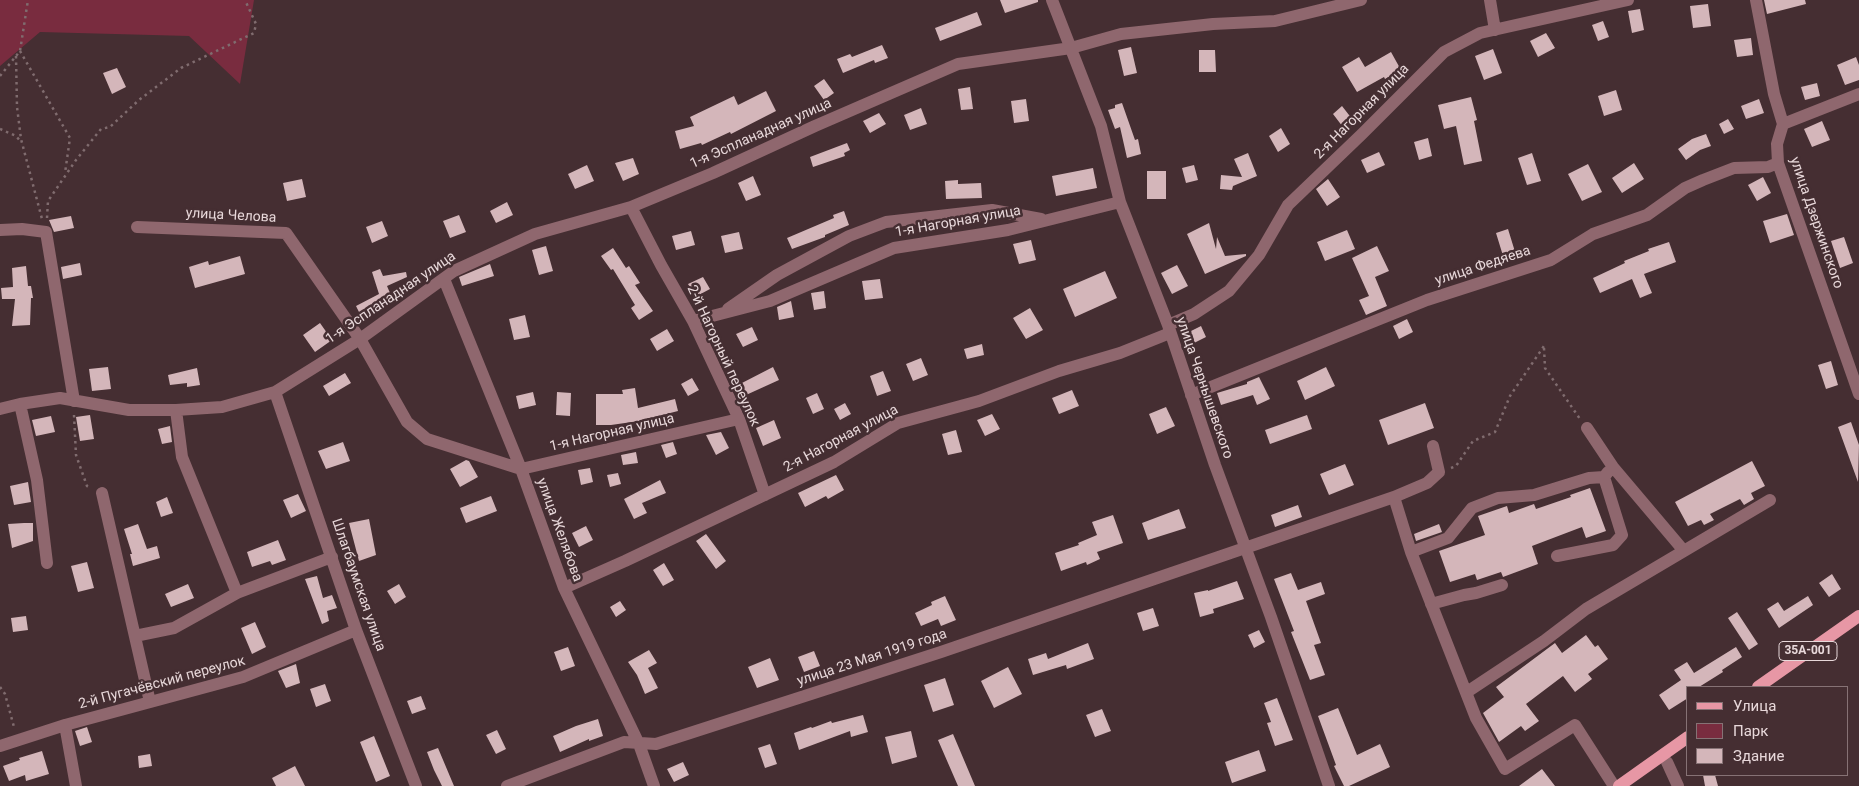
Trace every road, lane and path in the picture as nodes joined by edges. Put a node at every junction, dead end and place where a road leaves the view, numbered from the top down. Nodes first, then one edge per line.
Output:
1 (28, 0) edge
2 (245, 0) edge
3 (1361, 0) edge
4 (1490, 0) edge
5 (1628, 0) edge
6 (1756, 0) edge
7 (1054, 2) edge
8 (1495, 30) junction
9 (1071, 48) junction
10 (20, 51) junction
11 (16, 56) junction
12 (0, 76) edge
13 (1859, 94) edge
14 (1783, 124) junction
15 (0, 129) edge
16 (22, 143) junction
17 (1778, 163) junction
18 (65, 175) junction
19 (1120, 202) junction
20 (631, 207) junction
21 (1046, 220) junction
22 (137, 227) dead end
23 (0, 230) edge
24 (46, 232) junction
25 (444, 279) junction
26 (722, 314) junction
27 (693, 321) junction
28 (1169, 329) junction
29 (360, 339) junction
30 (275, 392) junction
31 (1859, 394) edge
32 (1191, 395) junction
33 (74, 401) junction
34 (20, 404) junction
35 (1572, 408) dead end
36 (0, 409) edge
37 (176, 410) junction
38 (739, 419) junction
39 (1587, 428) dead end
40 (1433, 446) dead end
41 (1456, 466) dead end
42 (1614, 467) junction
43 (521, 469) junction
44 (1604, 477) junction
45 (102, 493) joint
46 (765, 495) junction
47 (1394, 497) junction
48 (1770, 500) dead end
49 (1246, 547) junction
50 (1684, 551) junction
51 (1411, 552) junction
52 (1557, 556) dead end
53 (332, 557) junction
54 (47, 563) dead end
55 (1502, 585) dead end
56 (564, 588) junction
57 (237, 593) junction
58 (1431, 604) junction
59 (1859, 616) edge
60 (1859, 626) edge
61 (356, 630) junction
62 (135, 636) junction
63 (1759, 686) edge
64 (1773, 686) edge
65 (0, 687) edge
66 (1467, 692) junction
67 (150, 702) junction
68 (66, 724) junction
69 (1686, 739) edge
70 (17, 742) junction
71 (639, 744) junction
72 (0, 746) edge
73 (1686, 749) edge
74 (1665, 759) junction
75 (76, 786) edge
76 (416, 786) edge
77 (507, 786) edge
78 (654, 786) edge
79 (1329, 786) edge
80 (1614, 786) edge
81 (1619, 786) edge
82 (1632, 786) edge
83 (1678, 786) edge

1 - 10 path
2 - 18 path
3 - 9 street, 1-я Эспланадная улица
4 - 8 street
5 - 8 street, 2-я Нагорная улица
6 - 14 street
7 - 9 street, улица Чернышевского
8 - 28 street, 2-я Нагорная улица
9 - 19 street, улица Чернышевского
9 - 20 street, 1-я Эспланадная улица
10 - 11 path
10 - 18 path
11 - 12 path
11 - 16 path
13 - 14 street
14 - 17 street, улица Дзержинского
15 - 16 path
16 - 24 path
17 - 31 street, улица Дзержинского
17 - 32 street, улица Федяева
18 - 24 path
19 - 21 street, 1-я Нагорная улица
19 - 28 street, улица Чернышевского
20 - 25 street, 1-я Эспланадная улица
20 - 27 street, 2-й Нагорный переулок
21 - 26 street, 1-я Нагорная улица
21 - 26 street
22 - 29 street, улица Челова
23 - 24 street
24 - 33 street
25 - 29 street, 1-я Эспланадная улица
25 - 43 street, улица Желябова
26 - 27 street, 1-я Нагорная улица
27 - 38 street, 2-й Нагорный переулок
28 - 32 street, улица Чернышевского
28 - 46 street, 2-я Нагорная улица
29 - 30 street, 1-я Эспланадная улица
29 - 43 street
30 - 37 street, 1-я Эспланадная улица
30 - 53 street, Шлагбаумская улица
32 - 49 street, улица Чернышевского
33 - 34 street, 1-я Эспланадная улица
33 - 37 street, 1-я Эспланадная улица
33 - 45 path
34 - 36 street, 1-я Эспланадная улица
34 - 54 street
35 - 41 path
37 - 57 street
38 - 43 street, 1-я Нагорная улица
38 - 46 street, 2-й Нагорный переулок
39 - 42 street
40 - 47 street, улица 23 Мая 1919 года
42 - 44 street
42 - 50 street
43 - 56 street, улица Желябова
44 - 51 street
44 - 52 street
45 - 62 street
46 - 56 street, 2-я Нагорная улица
47 - 49 street, улица 23 Мая 1919 года
47 - 51 street
48 - 50 street
49 - 71 street, улица 23 Мая 1919 года
49 - 79 street, улица Чернышевского
50 - 66 street
51 - 58 street
53 - 57 street
53 - 61 street, Шлагбаумская улица
55 - 58 street
56 - 71 street, улица Желябова
57 - 62 street
58 - 66 street
59 - 63 main road, 35А-001
60 - 64 main road, 35А-001
61 - 67 street, 2-й Пугачёвский переулок
61 - 76 street, Шлагбаумская улица
62 - 67 street
65 - 70 path
66 - 80 street
67 - 68 street, 2-й Пугачёвский переулок
68 - 70 street, 2-й Пугачёвский переулок
68 - 75 street
69 - 74 main road
70 - 72 street, 2-й Пугачёвский переулок
71 - 77 street, улица 23 Мая 1919 года
71 - 78 street, улица Желябова
73 - 74 main road
74 - 81 main road
74 - 82 main road
74 - 83 street

